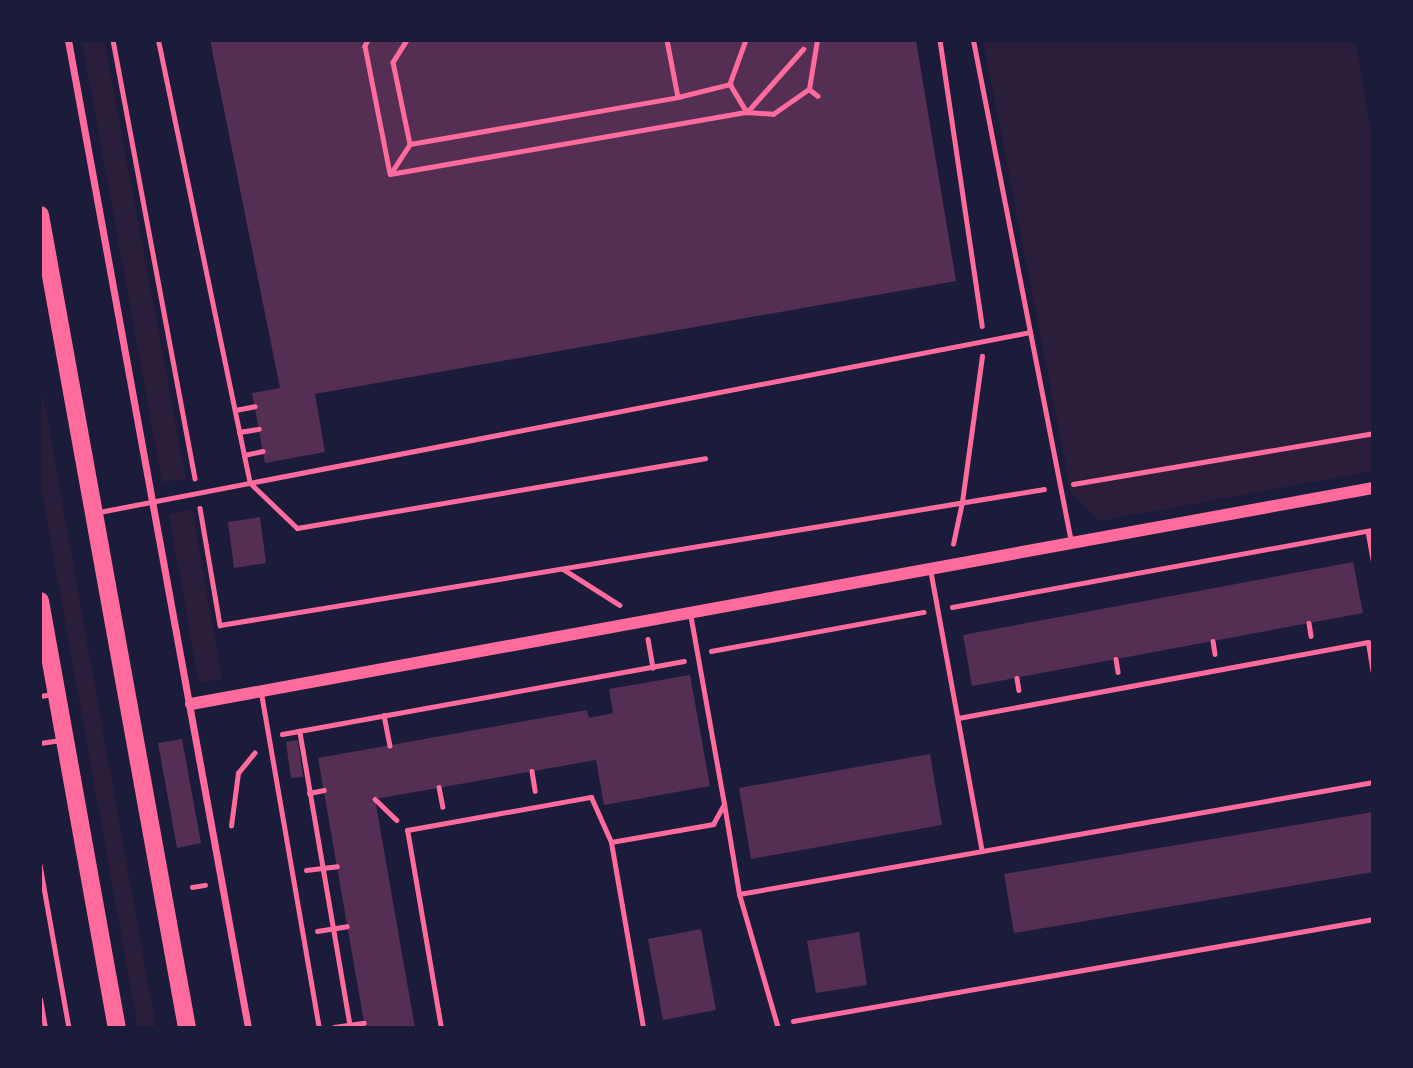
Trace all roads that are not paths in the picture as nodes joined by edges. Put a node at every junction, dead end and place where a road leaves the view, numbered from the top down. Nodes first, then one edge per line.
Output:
1 (68, 40) edge
2 (158, 40) edge
3 (973, 40) edge
4 (40, 215) edge
5 (1030, 332) junction
6 (254, 406) dead end
7 (234, 410) junction
8 (259, 429) dead end
9 (239, 432) junction
10 (263, 452) dead end
11 (244, 455) junction
12 (705, 458) dead end
13 (250, 484) junction
14 (1373, 488) edge
15 (154, 503) junction
16 (96, 513) junction
17 (1071, 543) junction
18 (930, 569) junction
19 (40, 601) edge
20 (690, 613) junction
21 (1373, 672) edge
22 (260, 691) junction
23 (48, 695) edge
24 (191, 704) junction
25 (958, 718) junction
26 (65, 739) junction
27 (40, 743) edge
28 (1373, 782) edge
29 (724, 804) junction
30 (611, 842) junction
31 (982, 851) junction
32 (740, 894) junction
33 (40, 999) edge
34 (777, 1026) edge
35 (45, 1028) edge
36 (117, 1028) edge
37 (187, 1028) edge
38 (248, 1028) edge
39 (319, 1028) edge
40 (441, 1028) edge
41 (643, 1028) edge

1 - 15 street
2 - 7 lane
3 - 5 lane
4 - 16 main road
5 - 13 lane
5 - 17 lane
6 - 7 lane
7 - 9 lane
8 - 9 lane
9 - 11 lane
10 - 11 lane
11 - 13 lane
12 - 13 lane
13 - 15 lane
14 - 17 street
15 - 16 lane
15 - 24 street
16 - 37 main road
17 - 18 street
18 - 20 street
18 - 25 lane
19 - 23 main road
20 - 22 street
20 - 29 lane
21 - 25 lane
22 - 24 street
22 - 39 lane
23 - 26 main road
24 - 38 street
25 - 31 lane
26 - 27 lane
26 - 36 main road
28 - 31 lane
29 - 30 lane
29 - 32 lane
30 - 40 lane
30 - 41 lane
31 - 32 lane
32 - 34 lane
33 - 35 lane

